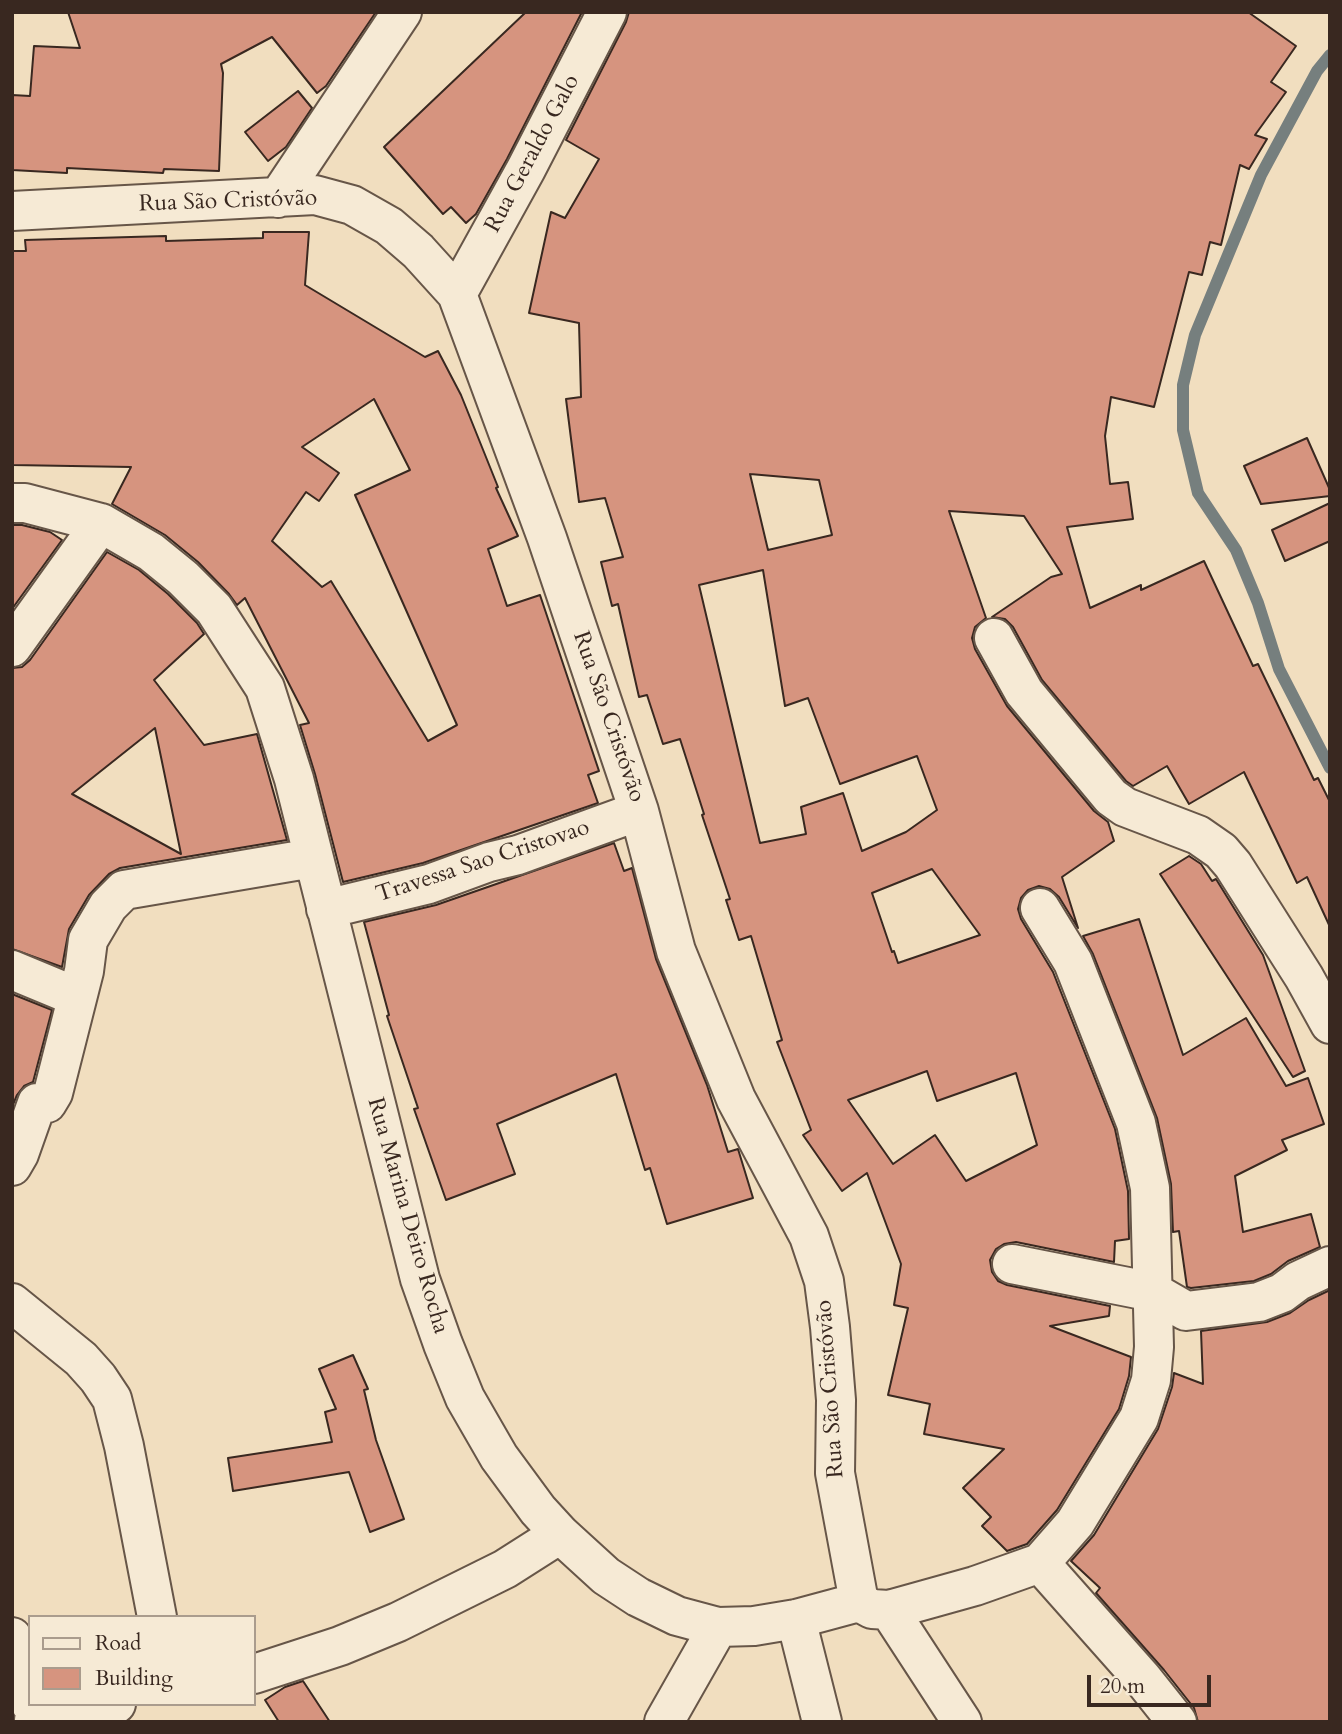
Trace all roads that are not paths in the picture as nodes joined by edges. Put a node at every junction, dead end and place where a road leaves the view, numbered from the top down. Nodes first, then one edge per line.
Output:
1 (402, 12) edge
2 (607, 12) edge
3 (278, 198) junction
4 (12, 211) edge
5 (457, 294) junction
6 (12, 503) edge
7 (101, 523) junction
8 (994, 639) dead end
9 (12, 647) edge
10 (639, 811) junction
11 (313, 858) junction
12 (1040, 908) dead end
13 (326, 909) junction
14 (12, 970) edge
15 (77, 997) junction
16 (1330, 1024) edge
17 (12, 1166) edge
18 (1012, 1264) dead end
19 (1330, 1266) edge
20 (1153, 1292) junction
21 (12, 1304) edge
22 (560, 1534) junction
23 (1040, 1563) junction
24 (874, 1606) junction
25 (157, 1615) edge
26 (796, 1619) junction
27 (718, 1627) junction
28 (12, 1637) edge
29 (256, 1673) edge
30 (28, 1697) edge
31 (95, 1706) edge
32 (32, 1712) edge
33 (664, 1722) edge
34 (822, 1722) edge
35 (962, 1722) edge
36 (1177, 1722) edge

1 - 3 street
2 - 5 street, Rua Geraldo Galo
3 - 4 street, Rua São Cristóvão
3 - 5 street, Rua São Cristóvão
5 - 10 street, Rua São Cristóvão
6 - 7 street, Rua Marina Deiro Rocha
7 - 9 street
7 - 11 street, Rua Marina Deiro Rocha
8 - 16 street
10 - 13 street, Travessa Sao Cristovao
10 - 24 street, Rua São Cristóvão
11 - 13 street, Rua Marina Deiro Rocha
11 - 15 street
12 - 20 street, Rua Marina Deiro Rocha
13 - 22 street, Rua Marina Deiro Rocha
14 - 15 street
15 - 17 street
18 - 20 street
19 - 20 street
20 - 23 street, Rua Marina Deiro Rocha
21 - 25 street
22 - 27 street, Rua Marina Deiro Rocha
22 - 29 street
23 - 24 street, Rua Marina Deiro Rocha
23 - 36 street
24 - 26 street, Rua Marina Deiro Rocha
24 - 35 street
26 - 27 street, Rua Marina Deiro Rocha
26 - 34 street
27 - 33 street
28 - 30 street
31 - 32 street

